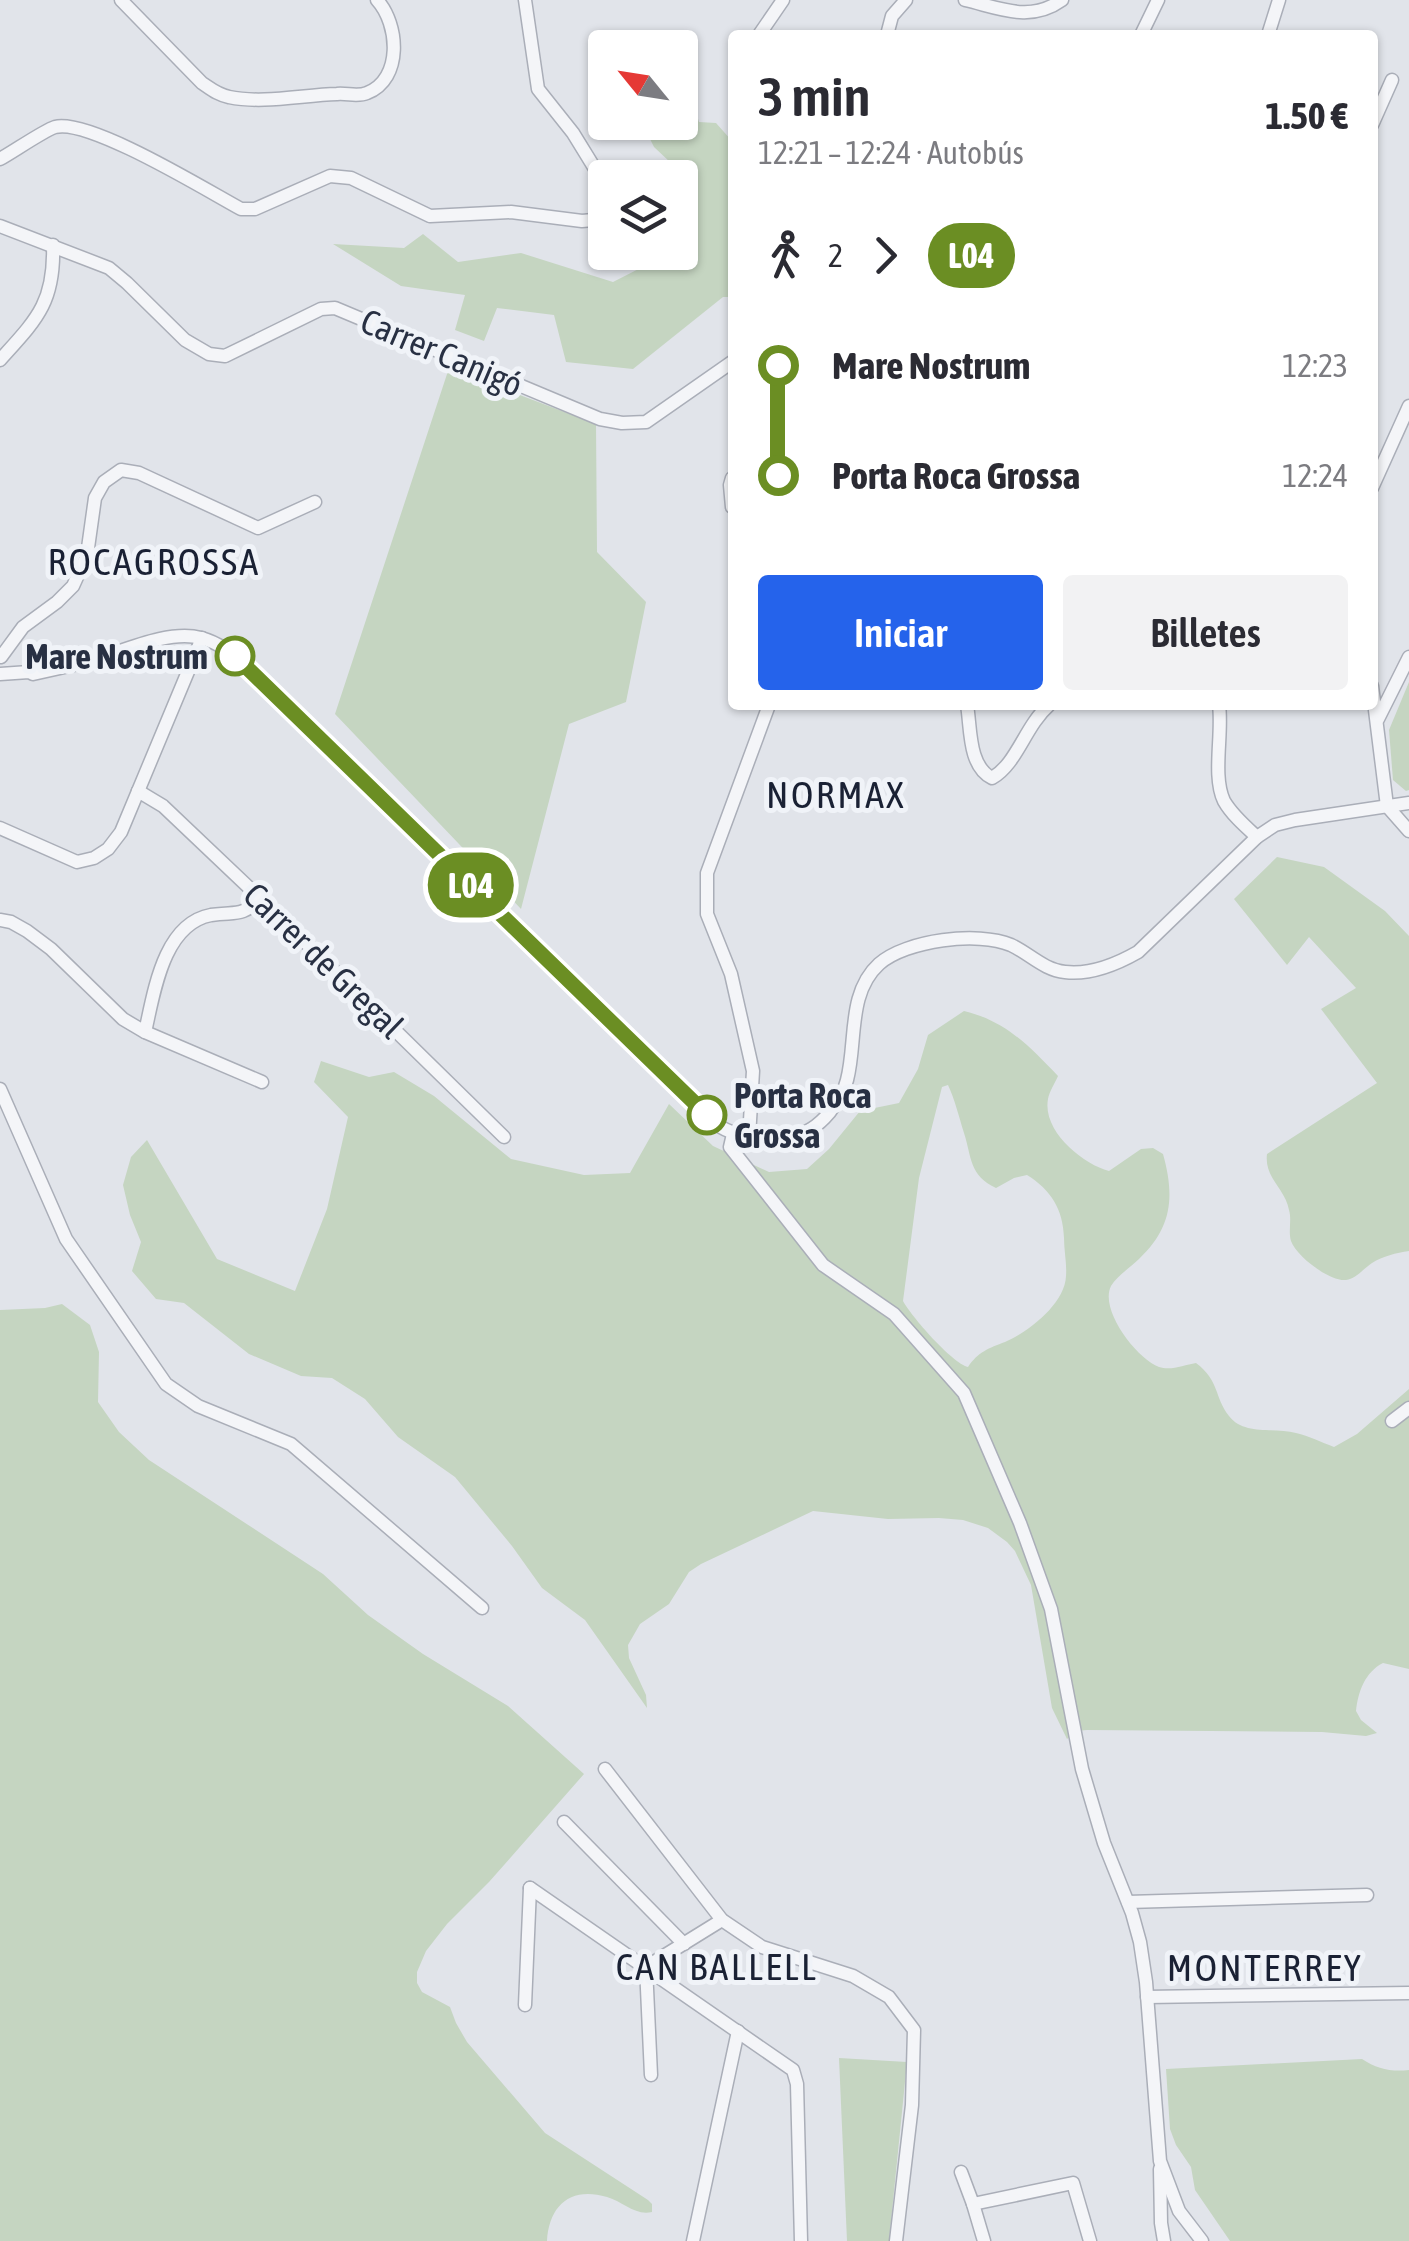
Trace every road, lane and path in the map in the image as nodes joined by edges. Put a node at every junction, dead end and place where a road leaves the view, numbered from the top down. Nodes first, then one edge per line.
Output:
1 (120, 0) edge
2 (377, 0) edge
3 (525, 0) edge
4 (783, 0) edge
5 (906, 0) edge
6 (965, 0) edge
7 (1062, 0) edge
8 (1158, 0) edge
9 (1279, 0) edge
10 (762, 30) edge
11 (888, 30) edge
12 (1143, 30) edge
13 (1270, 30) edge
14 (1392, 80) dead end
15 (1378, 111) edge
16 (0, 160) edge
17 (589, 160) edge
18 (588, 220) edge
19 (0, 226) edge
20 (53, 245) junction
21 (0, 360) edge
22 (728, 365) edge
23 (1409, 406) edge
24 (1378, 475) edge
25 (315, 502) dead end
26 (202, 638) junction
27 (1, 657) edge
28 (1409, 657) edge
29 (29, 672) junction
30 (0, 674) edge
31 (767, 710) edge
32 (969, 710) edge
33 (1044, 710) edge
34 (1219, 710) edge
35 (1375, 710) edge
36 (1377, 722) junction
37 (138, 791) junction
38 (1409, 803) edge
39 (1387, 806) junction
40 (0, 828) edge
41 (1409, 831) edge
42 (1257, 838) junction
43 (261, 899) junction
44 (0, 920) edge
45 (145, 1032) junction
46 (262, 1082) dead end
47 (0, 1088) edge
48 (733, 1134) junction
49 (504, 1137) dead end
50 (748, 1137) junction
51 (1409, 1408) edge
52 (1392, 1421) dead end
53 (482, 1608) dead end
54 (605, 1769) dead end
55 (564, 1822) dead end
56 (1367, 1895) dead end
57 (1128, 1902) junction
58 (722, 1920) junction
59 (684, 1944) junction
60 (646, 1967) junction
61 (1409, 1993) edge
62 (1147, 1997) junction
63 (525, 2005) dead end
64 (738, 2032) junction
65 (651, 2075) dead end
66 (1160, 2161) junction
67 (961, 2172) dead end
68 (974, 2204) junction
69 (693, 2241) edge
70 (801, 2241) edge
71 (896, 2241) edge
72 (984, 2241) edge
73 (1090, 2241) edge
74 (1164, 2241) edge
75 (1202, 2241) edge

1 - 2 street
3 - 17 street
4 - 10 street
5 - 11 street
6 - 7 street
8 - 12 street
9 - 13 street
14 - 15 street
16 - 18 street
19 - 20 street, Carrer Canigó
20 - 21 street
20 - 22 street, Carrer Canigó
23 - 24 street
25 - 27 street
26 - 29 street
26 - 37 street
26 - 48 street
27 - 29 street
28 - 36 street
29 - 30 street
31 - 50 street
32 - 33 street
34 - 42 street
35 - 36 street
36 - 39 street
37 - 40 street
37 - 43 street, Carrer de Gregal
38 - 39 street
39 - 41 street
39 - 42 street
42 - 50 street
43 - 45 street
43 - 49 street, Carrer de Gregal
44 - 45 street
45 - 46 street
47 - 53 street
48 - 50 street
48 - 57 street
51 - 52 street
54 - 58 street
55 - 59 street
56 - 57 street
57 - 62 street
58 - 59 street
58 - 71 street
59 - 60 street
60 - 63 street
60 - 64 street
60 - 65 street
61 - 62 street
62 - 66 street
64 - 69 street
64 - 70 street
66 - 74 street
66 - 75 street
67 - 68 street
68 - 72 street
68 - 73 street

